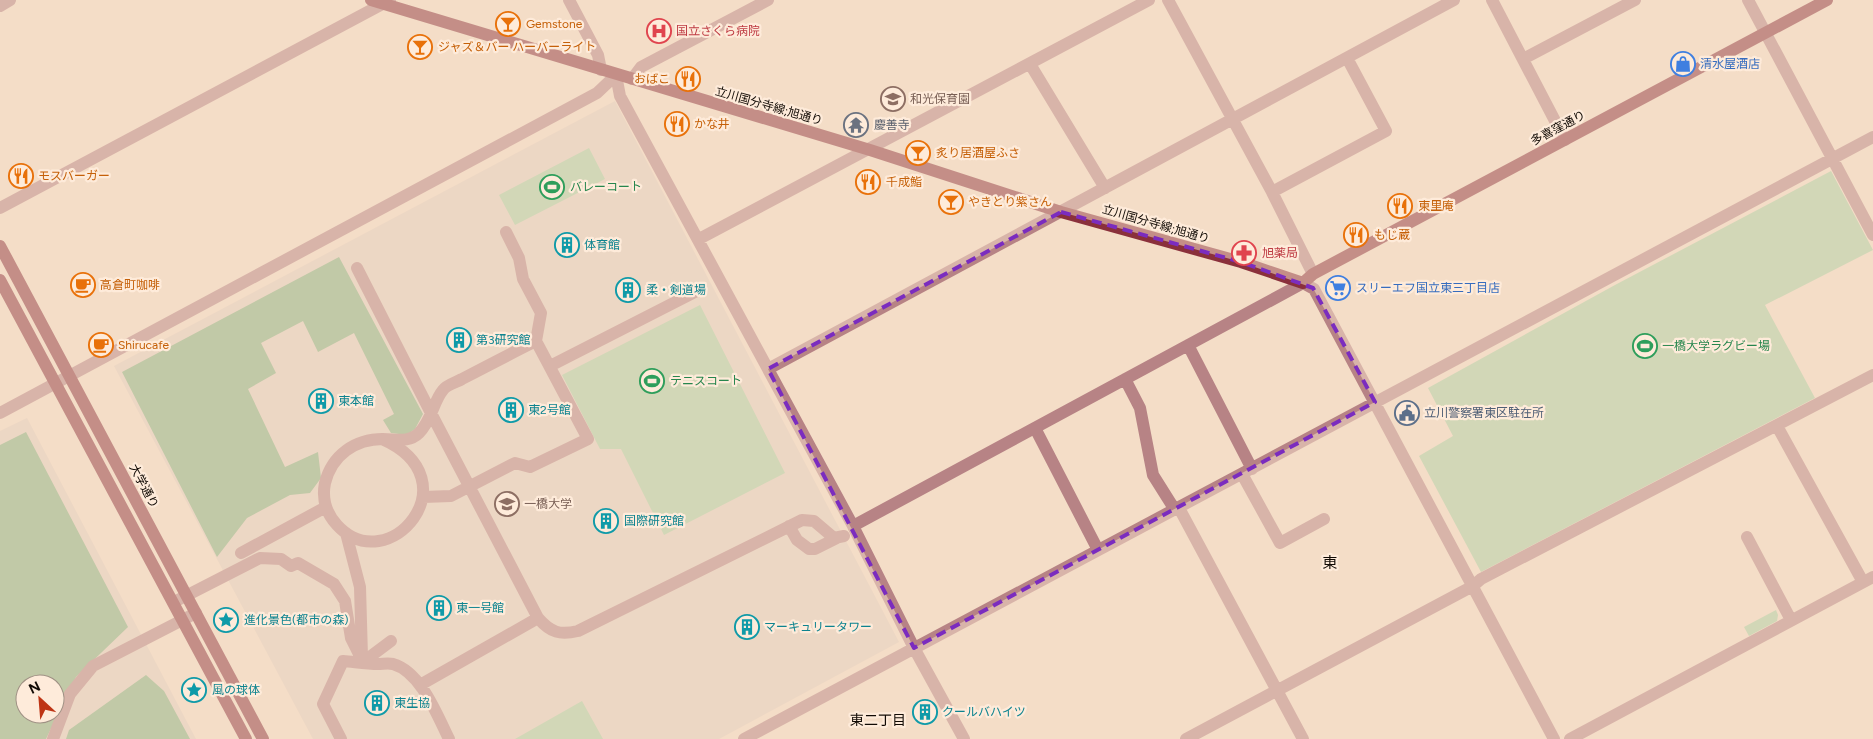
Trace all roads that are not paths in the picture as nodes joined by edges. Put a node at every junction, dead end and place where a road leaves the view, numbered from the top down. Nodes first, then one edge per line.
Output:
1 (10, 0) edge
2 (569, 0) edge
3 (768, 0) edge
4 (1149, 0) edge
5 (1168, 0) edge
6 (1454, 0) edge
7 (1492, 0) edge
8 (1635, 0) edge
9 (1748, 0) edge
10 (1827, 0) edge
11 (381, 1) edge
12 (0, 6) edge
13 (1765, 33) junction
14 (1347, 58) junction
15 (1523, 59) junction
16 (1030, 64) junction
17 (601, 70) junction
18 (616, 75) junction
19 (632, 79) junction
20 (1232, 118) junction
21 (1873, 137) edge
22 (1565, 140) junction
23 (870, 150) junction
24 (1832, 158) junction
25 (1105, 188) junction
26 (1272, 192) junction
27 (0, 208) edge
28 (1061, 212) junction
29 (1871, 227) edge
30 (506, 232) dead end
31 (699, 240) junction
32 (0, 246) edge
33 (358, 268) dead end
34 (1308, 278) junction
35 (0, 280) edge
36 (694, 292) dead end
37 (536, 341) junction
38 (1188, 345) junction
39 (550, 366) junction
40 (768, 369) junction
41 (1873, 375) edge
42 (70, 376) junction
43 (1125, 379) junction
44 (56, 383) junction
45 (1375, 402) junction
46 (0, 413) edge
47 (432, 415) junction
48 (1777, 426) junction
49 (1035, 428) junction
50 (382, 439) junction
51 (1247, 472) junction
52 (469, 486) junction
53 (451, 496) junction
54 (423, 497) junction
55 (478, 503) junction
56 (326, 507) junction
57 (1177, 509) junction
58 (1324, 519) dead end
59 (789, 526) junction
60 (346, 533) junction
61 (844, 533) junction
62 (1747, 538) dead end
63 (1098, 550) junction
64 (241, 554) dead end
65 (1868, 579) edge
66 (1473, 586) junction
67 (187, 596) junction
68 (174, 602) junction
69 (196, 613) junction
70 (538, 618) junction
71 (183, 619) junction
72 (1791, 620) junction
73 (391, 641) dead end
74 (914, 648) junction
75 (362, 662) junction
76 (420, 685) junction
77 (1277, 690) junction
78 (53, 739) edge
79 (246, 739) edge
80 (263, 739) edge
81 (341, 739) edge
82 (449, 739) edge
83 (744, 739) edge
84 (964, 739) edge
85 (1186, 739) edge
86 (1303, 739) edge
87 (1554, 739) edge
88 (1570, 739) edge

1 - 12 street
2 - 17 street
3 - 19 street
4 - 16 street
5 - 20 street
6 - 14 street
7 - 15 street
8 - 15 street
9 - 13 street
10 - 13 main road, 多喜窪通り
11 - 17 main road, 立川国分寺線;旭通り
11 - 27 street
13 - 22 main road, 多喜窪通り
13 - 24 street
14 - 20 street
14 - 26 street
15 - 22 street
16 - 23 street
16 - 25 street
17 - 18 main road, 立川国分寺線;旭通り
18 - 19 main road, 立川国分寺線;旭通り
18 - 31 street
18 - 42 street
19 - 23 main road, 立川国分寺線;旭通り
20 - 25 street
20 - 26 street
21 - 24 street
22 - 34 main road, 多喜窪通り
23 - 28 main road, 立川国分寺線;旭通り
23 - 31 street
24 - 29 street
24 - 45 street
25 - 28 street
26 - 34 street
28 - 34 main road, 立川国分寺線;旭通り
28 - 40 street
30 - 37 street
31 - 40 street
32 - 42 main road, 大学通り
33 - 47 street
34 - 38 street
34 - 45 street
35 - 44 main road
36 - 39 street
37 - 39 street
37 - 47 street
38 - 43 street
38 - 51 street
39 - 52 street
40 - 61 street
41 - 48 street
42 - 44 street
42 - 67 main road, 大学通り
43 - 49 street
43 - 57 street
44 - 46 street
44 - 68 main road
45 - 51 street
45 - 66 street
47 - 50 street
47 - 52 street
48 - 65 street
48 - 66 street
49 - 61 street
49 - 63 street
50 - 54 street
50 - 56 street
51 - 57 street
51 - 58 street
52 - 53 street
52 - 55 street
53 - 54 street
53 - 55 street
54 - 60 street
55 - 70 street
56 - 60 street
56 - 64 street
57 - 63 street
57 - 77 street
59 - 61 street
59 - 61 street
59 - 70 street
60 - 75 street
61 - 74 street
62 - 72 street
63 - 74 street
65 - 72 street
66 - 77 street
66 - 87 street
67 - 68 street
67 - 69 main road, 大学通り
67 - 75 street
68 - 71 main road
69 - 71 street
69 - 80 main road, 大学通り
70 - 76 street
71 - 78 street
71 - 79 main road
72 - 88 street
73 - 75 street
74 - 83 street
74 - 84 street
75 - 76 street
75 - 81 street
76 - 82 street
77 - 85 street
77 - 86 street

